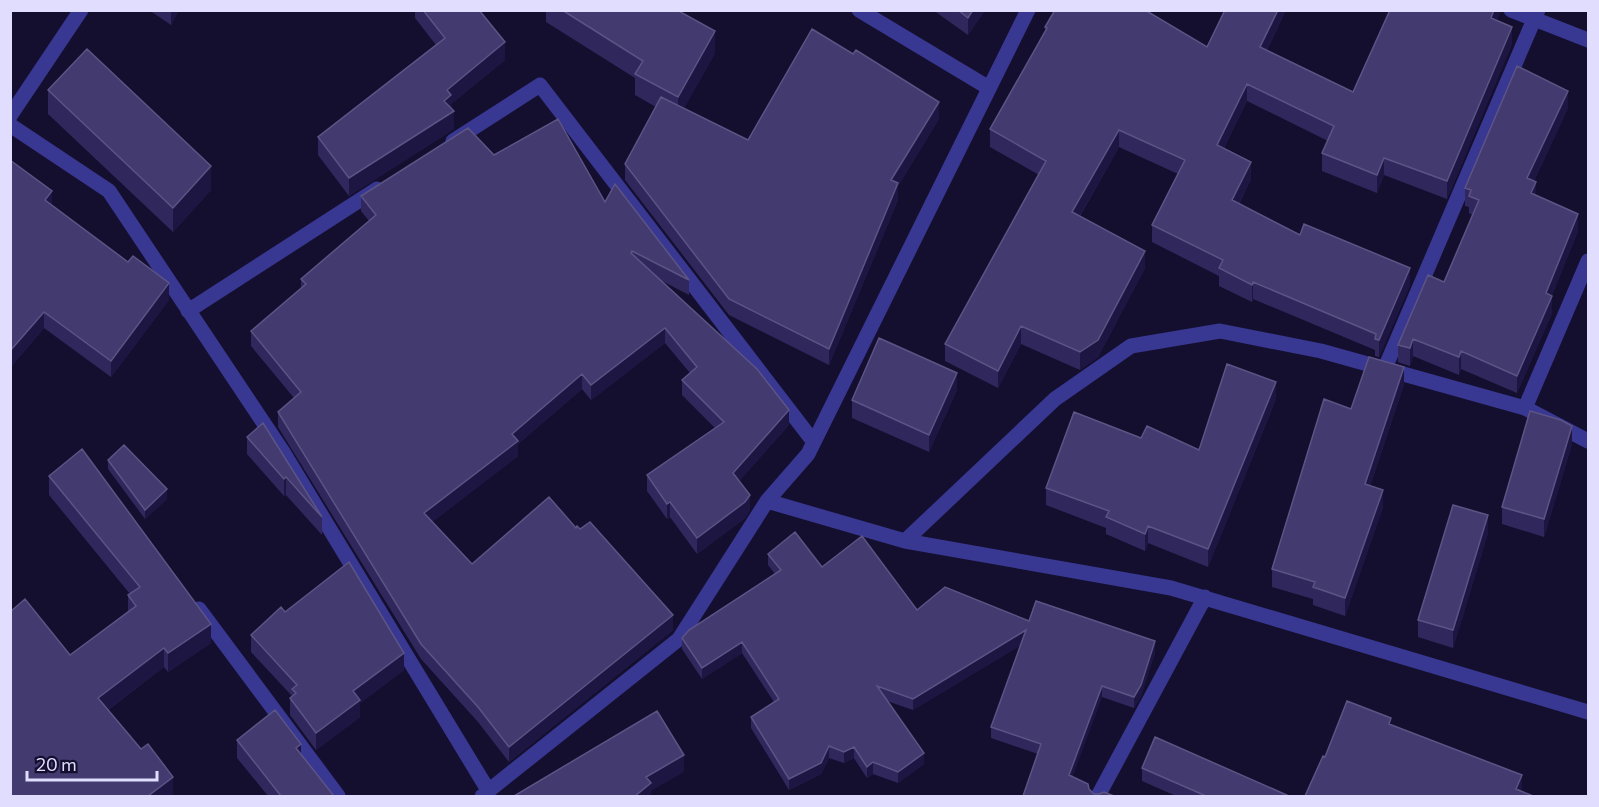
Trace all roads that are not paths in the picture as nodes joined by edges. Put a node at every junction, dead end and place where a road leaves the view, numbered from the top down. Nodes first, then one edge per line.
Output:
1 (81, 10) edge
2 (859, 10) edge
3 (1028, 10) edge
4 (1511, 10) edge
5 (1536, 15) edge
6 (1588, 40) edge
7 (990, 88) junction
8 (10, 116) edge
9 (10, 125) edge
10 (440, 149) edge
11 (389, 182) edge
12 (1588, 261) edge
13 (188, 311) junction
14 (1385, 368) junction
15 (1525, 408) junction
16 (813, 441) junction
17 (1588, 441) edge
18 (767, 501) junction
19 (905, 541) junction
20 (190, 597) edge
21 (1205, 597) junction
22 (1588, 712) edge
23 (485, 793) edge
24 (338, 796) edge
25 (1098, 796) edge

1 - 8 street
2 - 7 street
3 - 7 street
4 - 5 street
5 - 6 street
5 - 14 street
7 - 16 street
9 - 13 street
10 - 16 street
11 - 13 street
12 - 15 street
13 - 23 street
14 - 15 street
14 - 19 street
15 - 17 street
16 - 18 street
18 - 19 street
18 - 23 street
19 - 21 street
20 - 24 street
21 - 22 street
21 - 25 street

